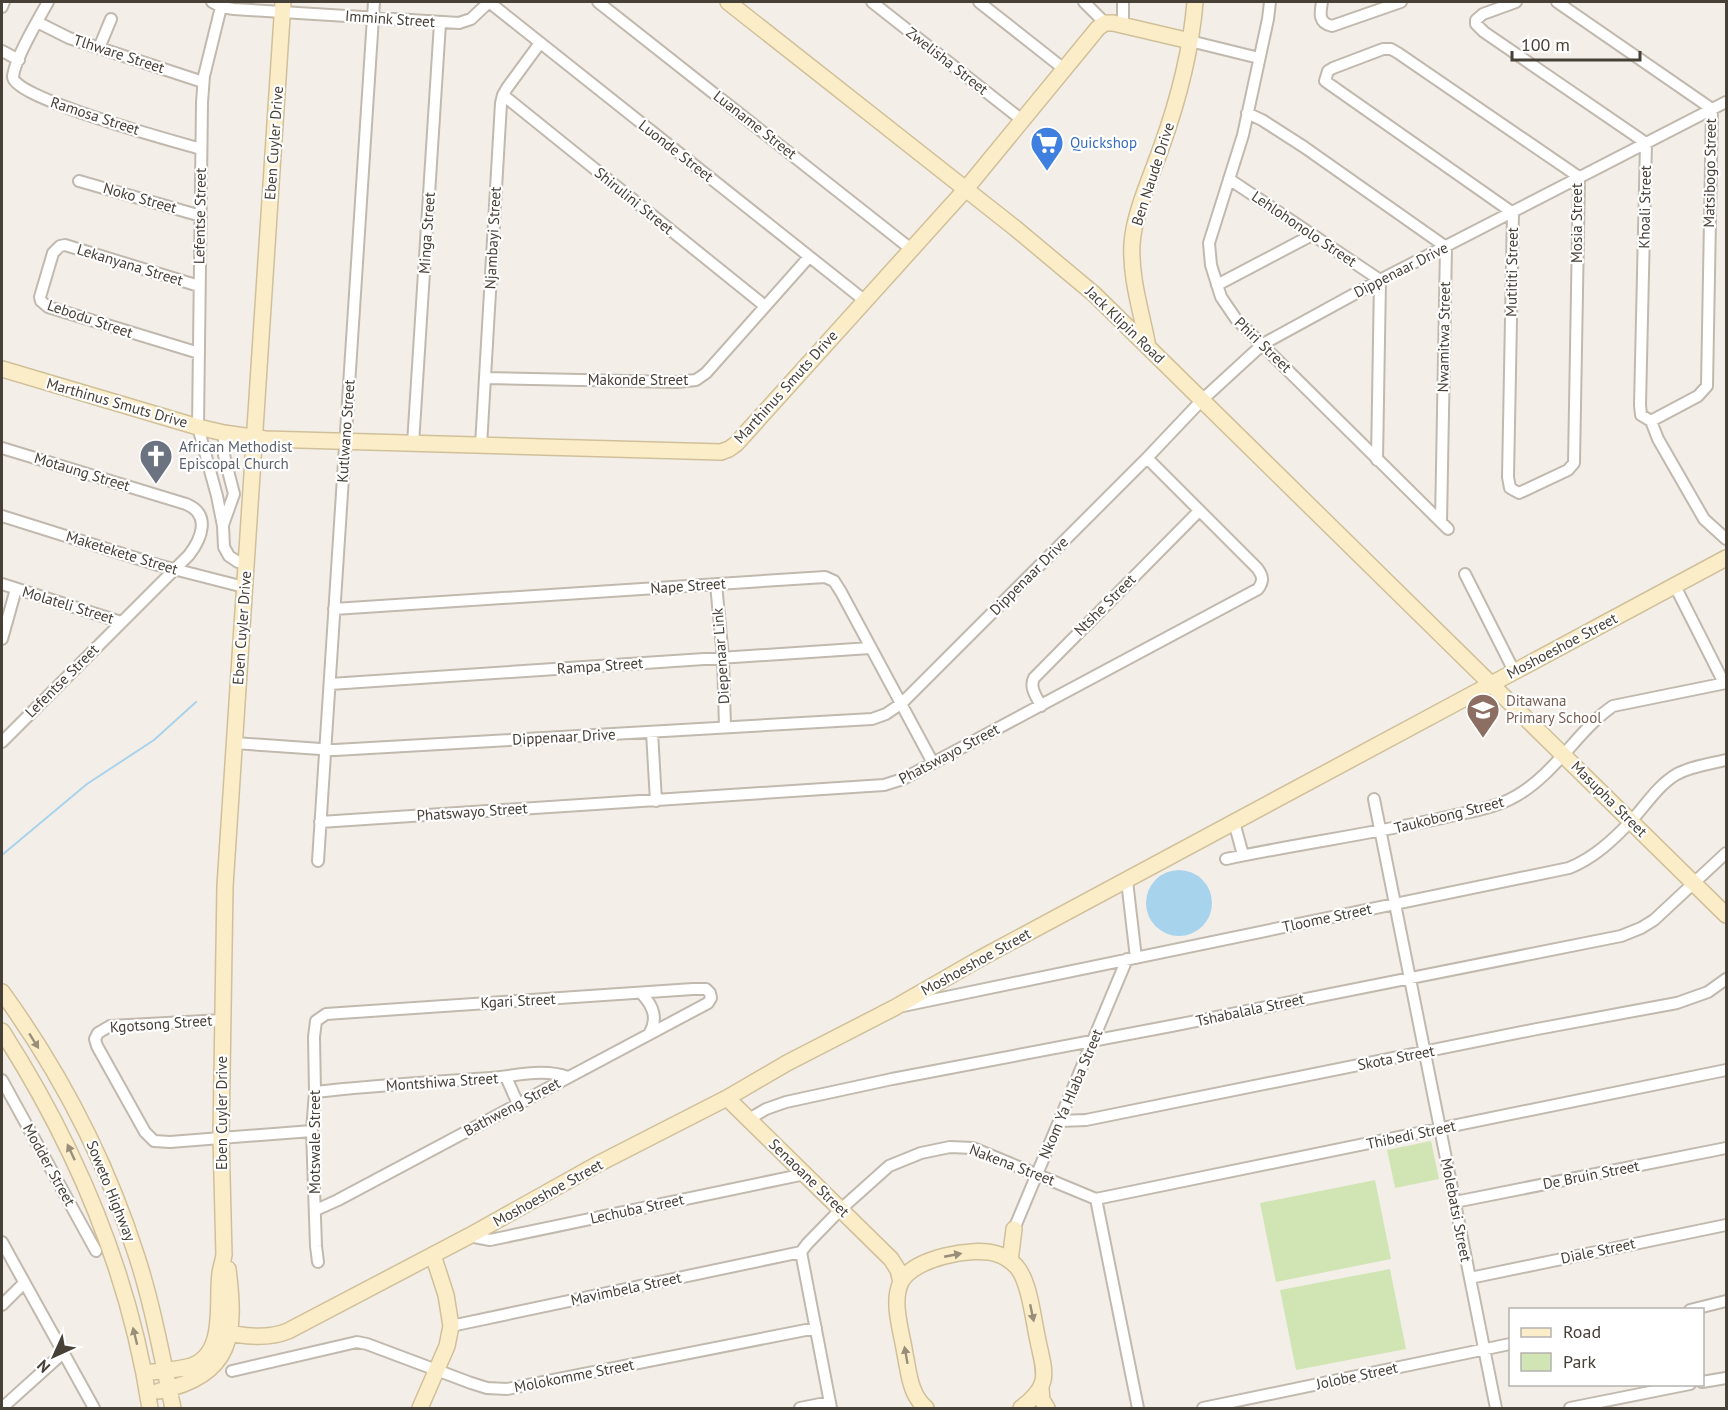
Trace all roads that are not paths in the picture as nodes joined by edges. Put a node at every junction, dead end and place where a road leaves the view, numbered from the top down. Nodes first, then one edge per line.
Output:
1 (4, 2) edge
2 (48, 2) edge
3 (374, 2) edge
4 (489, 2) edge
5 (598, 2) edge
6 (728, 2) edge
7 (872, 2) edge
8 (979, 2) edge
9 (1084, 2) edge
10 (1123, 2) edge
11 (1195, 2) edge
12 (1270, 2) edge
13 (1322, 2) edge
14 (1401, 2) edge
15 (1516, 2) edge
16 (1557, 2) edge
17 (217, 4) edge
18 (2, 7) edge
19 (283, 7) edge
20 (373, 18) junction
21 (111, 19) dead end
22 (37, 22) junction
23 (440, 23) junction
24 (1106, 23) junction
25 (1123, 25) junction
26 (1190, 40) junction
27 (540, 43) junction
28 (99, 48) junction
29 (2, 51) edge
30 (1259, 58) junction
31 (19, 60) junction
32 (1333, 68) joint
33 (1064, 69) junction
34 (203, 82) junction
35 (503, 95) junction
36 (1726, 102) edge
37 (1712, 109) junction
38 (1247, 113) junction
39 (1022, 120) junction
40 (1646, 143) junction
41 (201, 149) junction
42 (1579, 177) junction
43 (1229, 179) junction
44 (79, 181) dead end
45 (965, 190) junction
46 (1513, 213) junction
47 (201, 216) junction
48 (1312, 235) junction
49 (60, 246) joint
50 (1446, 247) junction
51 (911, 249) junction
52 (809, 257) junction
53 (1380, 280) junction
54 (1217, 285) junction
55 (199, 286) junction
56 (864, 300) junction
57 (765, 306) junction
58 (1263, 344) junction
59 (1148, 347) junction
60 (199, 353) junction
61 (2, 369) edge
62 (485, 378) junction
63 (1202, 400) junction
64 (1651, 422) junction
65 (198, 427) junction
66 (224, 434) junction
67 (254, 437) junction
68 (345, 441) junction
69 (413, 444) junction
70 (481, 446) junction
71 (2, 448) edge
72 (1147, 458) junction
73 (1377, 460) junction
74 (1525, 491) joint
75 (1199, 511) junction
76 (2, 516) edge
77 (223, 526) junction
78 (1444, 526) joint
79 (1726, 539) edge
80 (1726, 558) edge
81 (246, 564) junction
82 (174, 570) junction
83 (1465, 574) dead end
84 (716, 584) junction
85 (2, 585) edge
86 (1675, 586) junction
87 (244, 587) junction
88 (16, 589) junction
89 (334, 609) junction
90 (121, 622) junction
91 (2, 639) edge
92 (870, 648) junction
93 (723, 658) junction
94 (1514, 671) junction
95 (1492, 683) junction
96 (1725, 683) edge
97 (330, 684) junction
98 (902, 703) junction
99 (1041, 706) junction
100 (725, 727) junction
101 (652, 732) junction
102 (2, 742) edge
103 (234, 743) junction
104 (325, 749) junction
105 (1564, 755) junction
106 (1726, 760) edge
107 (933, 763) junction
108 (1374, 799) dead end
109 (656, 801) junction
110 (1631, 821) junction
111 (320, 822) junction
112 (1234, 822) junction
113 (1381, 832) junction
114 (1726, 853) edge
115 (1242, 855) junction
116 (1226, 859) dead end
117 (318, 861) dead end
118 (1127, 881) junction
119 (1695, 884) junction
120 (1395, 904) junction
121 (1726, 915) edge
122 (1131, 959) junction
123 (1410, 979) junction
124 (1726, 979) edge
125 (2, 992) edge
126 (642, 993) junction
127 (708, 1003) joint
128 (894, 1008) junction
129 (223, 1020) junction
130 (316, 1021) joint
131 (2, 1031) edge
132 (649, 1035) junction
133 (1094, 1040) junction
134 (1425, 1052) junction
135 (1726, 1070) edge
136 (506, 1077) junction
137 (568, 1077) junction
138 (2, 1080) edge
139 (315, 1092) junction
140 (727, 1098) junction
141 (518, 1104) junction
142 (748, 1119) junction
143 (1060, 1121) junction
144 (1440, 1129) junction
145 (312, 1131) junction
146 (221, 1137) junction
147 (1726, 1148) edge
148 (1038, 1173) junction
149 (805, 1174) junction
150 (1096, 1199) junction
151 (1455, 1202) junction
152 (841, 1209) junction
153 (316, 1210) junction
154 (1726, 1225) edge
155 (1014, 1229) junction
156 (469, 1236) junction
157 (2, 1242) edge
158 (96, 1251) dead end
159 (801, 1252) junction
160 (993, 1253) junction
161 (433, 1255) junction
162 (891, 1258) junction
163 (1010, 1261) junction
164 (318, 1262) dead end
165 (914, 1268) junction
166 (1470, 1278) junction
167 (901, 1282) junction
168 (24, 1283) junction
169 (1726, 1301) edge
170 (2, 1305) edge
171 (1698, 1308) edge
172 (452, 1326) junction
173 (816, 1328) junction
174 (224, 1332) junction
175 (1509, 1344) edge
176 (1484, 1350) junction
177 (63, 1353) junction
178 (166, 1369) junction
179 (436, 1369) junction
180 (232, 1371) dead end
181 (144, 1373) junction
182 (1726, 1378) edge
183 (1704, 1382) edge
184 (1680, 1386) edge
185 (170, 1389) junction
186 (1041, 1389) junction
187 (149, 1401) edge
188 (831, 1406) edge
189 (1024, 1406) edge
190 (2, 1408) edge
191 (94, 1408) edge
192 (173, 1408) edge
193 (420, 1408) edge
194 (800, 1408) edge
195 (926, 1408) edge
196 (1045, 1408) edge
197 (1138, 1408) edge
198 (1203, 1408) edge
199 (1496, 1408) edge
200 (1570, 1408) edge

1 - 18 street
2 - 22 street
3 - 20 street, Kutlwano Street
4 - 23 street, Immink Street
4 - 27 street, Luonde Street
5 - 51 street, Luaname Street
6 - 45 street, Jack Klipin Road
7 - 39 street, Zwelisha Street
8 - 33 street
9 - 24 street
10 - 25 street
11 - 26 street, Ben Naude Drive
12 - 30 street, Phiri Street
13 - 14 street
15 - 40 street, Khoali Street
16 - 37 street, Matsibogo Street
17 - 19 street, Immink Street
17 - 34 street, Lefentse Street
19 - 20 street, Immink Street
19 - 67 street, Eben Cuyler Drive
20 - 23 street, Immink Street
20 - 68 street, Kutlwano Street
21 - 28 street
22 - 28 street, Tlhware Street
22 - 31 street
23 - 69 street, Minga Street
24 - 25 street
24 - 33 street, Marthinus Smuts Drive
25 - 26 street
26 - 30 street
26 - 59 street, Ben Naude Drive
27 - 35 street
27 - 52 street, Luonde Street
28 - 34 street, Tlhware Street
29 - 31 street
30 - 38 street, Phiri Street
31 - 41 street, Ramosa Street
32 - 42 street, Mosia Street
32 - 46 street, Mutititi Street
33 - 39 street, Marthinus Smuts Drive
34 - 41 street, Lefentse Street
35 - 57 street, Shirulini Street
35 - 62 street, Njambayi Street
36 - 37 street, Dippenaar Drive
37 - 40 street, Dippenaar Drive
37 - 64 street, Matsibogo Street
38 - 43 street, Phiri Street
38 - 50 street
39 - 45 street, Marthinus Smuts Drive
40 - 42 street, Dippenaar Drive
40 - 64 street, Khoali Street
41 - 47 street, Lefentse Street
42 - 46 street, Dippenaar Drive
42 - 74 street, Mosia Street
43 - 48 street, Lehlohonolo Street
43 - 54 street, Phiri Street
44 - 47 street, Noko Street
45 - 51 street, Marthinus Smuts Drive
45 - 59 street, Jack Klipin Road
46 - 50 street, Dippenaar Drive
46 - 74 street, Mutititi Street
47 - 55 street, Lefentse Street
48 - 53 street, Lehlohonolo Street
48 - 54 street
49 - 55 street, Lekanyana Street
49 - 60 street, Lebodu Street
50 - 53 street, Dippenaar Drive
50 - 78 street, Nwamitwa Street
51 - 56 street, Marthinus Smuts Drive
52 - 56 street, Luonde Street
52 - 57 street, Makonde Street
53 - 58 street, Dippenaar Drive
53 - 73 street
54 - 58 street, Phiri Street
55 - 60 street, Lefentse Street
56 - 70 street, Marthinus Smuts Drive
57 - 62 street, Makonde Street
58 - 63 street, Dippenaar Drive
58 - 73 street, Phiri Street
59 - 63 street, Jack Klipin Road
60 - 65 street, Lefentse Street
61 - 65 street, Marthinus Smuts Drive
62 - 70 street, Njambayi Street
63 - 72 street, Dippenaar Drive
63 - 95 street, Jack Klipin Road
64 - 79 street, Khoali Street
65 - 66 street, Marthinus Smuts Drive
65 - 77 street, Lefentse Street
66 - 67 street, Marthinus Smuts Drive
66 - 77 street
67 - 68 street, Marthinus Smuts Drive
67 - 81 street, Eben Cuyler Drive
68 - 69 street, Marthinus Smuts Drive
68 - 89 street, Kutlwano Street
69 - 70 street, Marthinus Smuts Drive
71 - 82 street, Motaung Street
72 - 75 street, Phatswayo Street
72 - 98 street, Dippenaar Drive
73 - 78 street, Phiri Street
75 - 99 street, Ntshe Street
75 - 99 street, Phatswayo Street
76 - 82 street, Maketekete Street
77 - 81 street, Lefentse Street
80 - 86 street, Moshoeshoe Street
81 - 87 street, Eben Cuyler Drive
82 - 87 street, Maketekete Street
82 - 90 street, Lefentse Street
83 - 94 street
84 - 89 street, Nape Street
84 - 92 street, Nape Street
84 - 93 street, Diepenaar Link
85 - 88 street, Molateli Street
86 - 94 street, Moshoeshoe Street
86 - 96 street
87 - 103 street, Eben Cuyler Drive
88 - 90 street, Molateli Street
88 - 91 street, Molateli Street
89 - 97 street, Kutlwano Street
90 - 102 street, Lefentse Street
92 - 93 street, Rampa Street
92 - 98 street, Nape Street
93 - 97 street, Rampa Street
93 - 100 street, Diepenaar Link
94 - 95 street, Moshoeshoe Street
95 - 105 street, Masupha Street
95 - 112 street, Moshoeshoe Street
96 - 105 street, Taukobong Street
97 - 104 street, Kutlwano Street
98 - 100 street, Dippenaar Drive
98 - 107 street, Nape Street
99 - 107 street, Phatswayo Street
100 - 101 street, Dippenaar Drive
101 - 104 street, Dippenaar Drive
101 - 109 street
103 - 104 street, Dippenaar Drive
103 - 129 street, Eben Cuyler Drive
104 - 111 street, Kutlwano Street
105 - 110 street, Masupha Street
105 - 113 street, Taukobong Street
106 - 110 street, Tloome Street
107 - 109 street, Phatswayo Street
108 - 113 street, Molebatsi Street
109 - 111 street, Phatswayo Street
110 - 119 street, Masupha Street
110 - 120 street, Tloome Street
111 - 117 street, Kutlwano Street
112 - 115 street
112 - 118 street, Moshoeshoe Street
113 - 115 street, Taukobong Street
113 - 120 street, Molebatsi Street
114 - 119 street, Tshabalala Street
115 - 116 street, Taukobong Street
118 - 122 street, Nkom Ya Hlaba Street
118 - 128 street, Moshoeshoe Street
119 - 121 street, Masupha Street
119 - 123 street, Tshabalala Street
120 - 122 street, Tloome Street
120 - 123 street, Molebatsi Street
122 - 128 street, Tloome Street
122 - 133 street, Nkom Ya Hlaba Street
123 - 133 street, Tshabalala Street
123 - 134 street, Molebatsi Street
124 - 134 street, Skota Street
125 -> 178 street, Soweto Highway
126 - 127 street, Kgari Street
126 - 130 street, Kgari Street
126 - 132 street
127 - 132 street, Bathweng Street
128 - 140 street, Moshoeshoe Street
129 - 146 street, Eben Cuyler Drive
129 - 146 street, Kgotsong Street
130 - 139 street, Motswale Street
181 -> 131 street, Soweto Highway
132 - 137 street, Bathweng Street
133 - 142 street, Tshabalala Street
133 - 143 street, Nkom Ya Hlaba Street
134 - 143 street, Skota Street
134 - 144 street, Molebatsi Street
135 - 144 street, Thibedi Street
136 - 137 street, Montshiwa Street
136 - 139 street, Montshiwa Street
136 - 141 street
137 - 141 street, Bathweng Street
138 - 158 street, Modder Street
139 - 145 street, Motswale Street
140 - 142 street, Senaoane Street
140 - 156 street, Moshoeshoe Street
141 - 153 street, Bathweng Street
142 - 149 street, Senaoane Street
143 - 148 street, Nkom Ya Hlaba Street
144 - 150 street, Thibedi Street
144 - 151 street, Molebatsi Street
145 - 146 street, Kgotsong Street
145 - 153 street, Motswale Street
146 - 174 street, Eben Cuyler Drive
147 - 151 street, De Bruin Street
148 - 150 street, Nakena Street
148 - 152 street, Nakena Street
148 - 155 street, Nkom Ya Hlaba Street
149 - 152 street, Senaoane Street
149 - 156 street, Lechuba Street
150 - 197 street
151 - 166 street, Molebatsi Street
152 - 159 street, Nakena Street
152 - 162 street, Senaoane Street
153 - 164 street, Motswale Street
154 - 166 street, Diale Street
155 - 160 street, Nkom Ya Hlaba Street
155 - 163 street, Nkom Ya Hlaba Street
156 - 161 street, Moshoeshoe Street
157 - 168 street
159 - 172 street, Mavimbela Street
159 - 173 street
160 - 163 street
165 -> 160 street
161 - 172 street
161 - 174 street, Moshoeshoe Street
162 - 165 street, Senaoane Street
162 - 167 street, Senaoane Street
163 -> 186 street
165 - 167 street
166 - 176 street, Molebatsi Street
195 -> 167 street
168 - 170 street
168 - 177 street
169 - 171 street
172 - 179 street
173 - 179 street, Molokomme Street
173 - 188 street
174 - 178 street, Eben Cuyler Drive
174 - 185 street, Eben Cuyler Drive
175 - 176 street, Jolobe Street
176 - 198 street, Jolobe Street
176 - 199 street, Molebatsi Street
177 - 190 street
177 - 191 street
178 - 181 street, Eben Cuyler Drive
178 - 185 street, Soweto Highway
179 - 180 street, Molokomme Street
179 - 193 street
181 - 187 street, Soweto Highway
182 - 183 street
184 - 200 street
185 - 187 street, Eben Cuyler Drive
185 - 192 street, Soweto Highway
186 - 189 street
186 - 196 street
188 - 194 street
189 - 196 street

